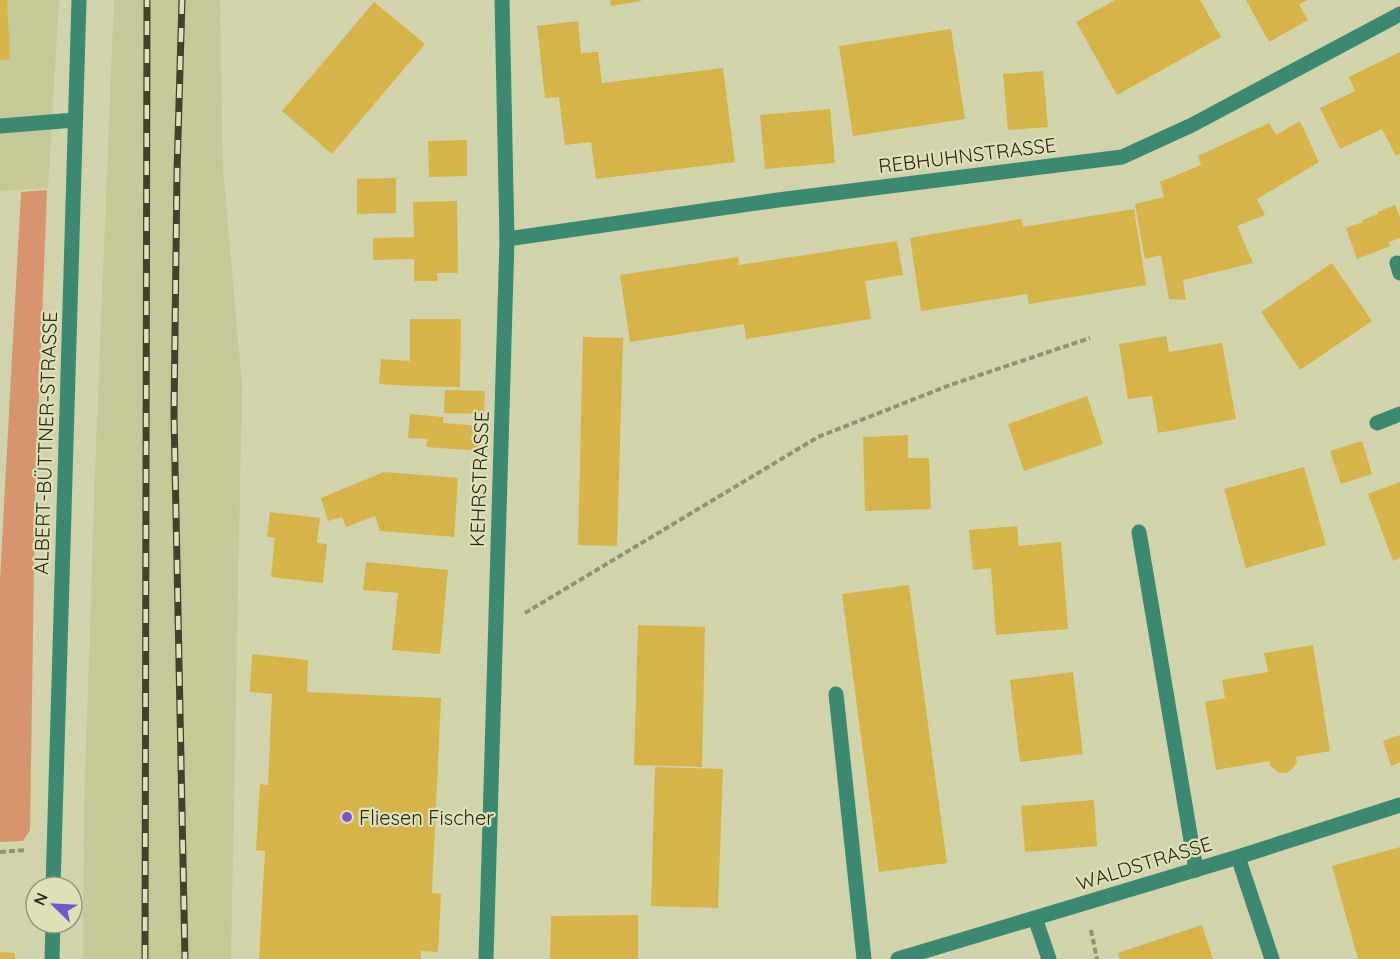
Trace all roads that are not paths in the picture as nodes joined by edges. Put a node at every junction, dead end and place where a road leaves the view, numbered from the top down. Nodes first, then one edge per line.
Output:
1 (79, 0) edge
2 (502, 0) edge
3 (1400, 14) edge
4 (75, 120) junction
5 (0, 126) edge
6 (507, 239) junction
7 (1400, 414) edge
8 (1377, 423) dead end
9 (1139, 532) dead end
10 (836, 694) dead end
11 (1400, 805) edge
12 (1238, 857) junction
13 (1196, 870) junction
14 (53, 875) edge
15 (1035, 918) junction
16 (53, 935) edge
17 (52, 959) edge
18 (486, 959) edge
19 (864, 959) edge
20 (898, 959) edge
21 (1049, 959) edge
22 (1272, 959) edge

1 - 4 street, ALBERT-BÜTTNER-STRASSE
2 - 6 street, KEHRSTRASSE
3 - 6 street, REBHUHNSTRASSE
4 - 5 street
4 - 14 street, ALBERT-BÜTTNER-STRASSE
6 - 18 street, KEHRSTRASSE
7 - 8 street
9 - 13 street
10 - 19 street
11 - 12 street, WALDSTRASSE
12 - 13 street, WALDSTRASSE
12 - 22 street
13 - 15 street, WALDSTRASSE
15 - 20 street, WALDSTRASSE
15 - 21 street
16 - 17 street

